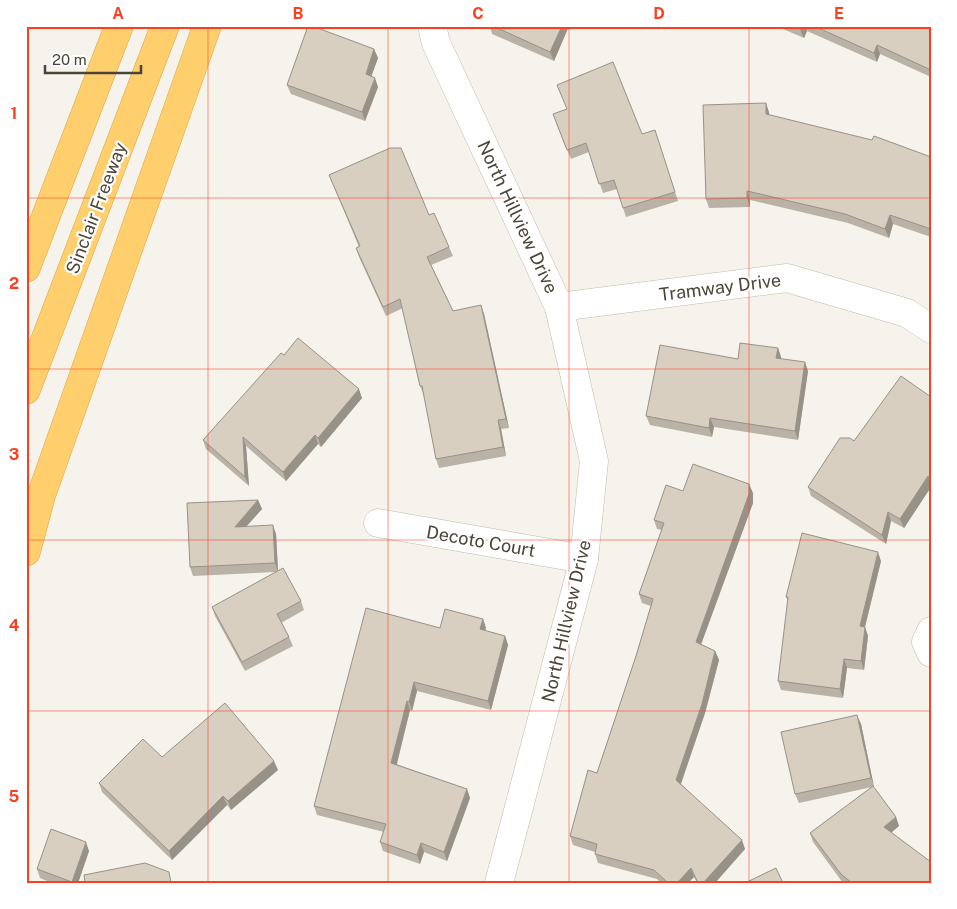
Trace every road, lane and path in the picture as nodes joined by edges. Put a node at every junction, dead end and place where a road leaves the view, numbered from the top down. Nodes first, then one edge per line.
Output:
1 (119, 26) edge
2 (165, 26) edge
3 (207, 26) edge
4 (432, 26) edge
5 (26, 268) edge
6 (559, 307) junction
7 (931, 329) edge
8 (26, 390) edge
9 (378, 523) dead end
10 (26, 552) edge
11 (584, 559) junction
12 (931, 631) edge
13 (931, 653) edge
14 (499, 883) edge

1 - 5 highway
2 - 8 highway, Sinclair Freeway
3 - 10 highway
4 - 6 street, North Hillview Drive
6 - 7 street, Tramway Drive
6 - 11 street, North Hillview Drive
9 - 11 street, Decoto Court
11 - 14 street, North Hillview Drive
12 - 13 street

